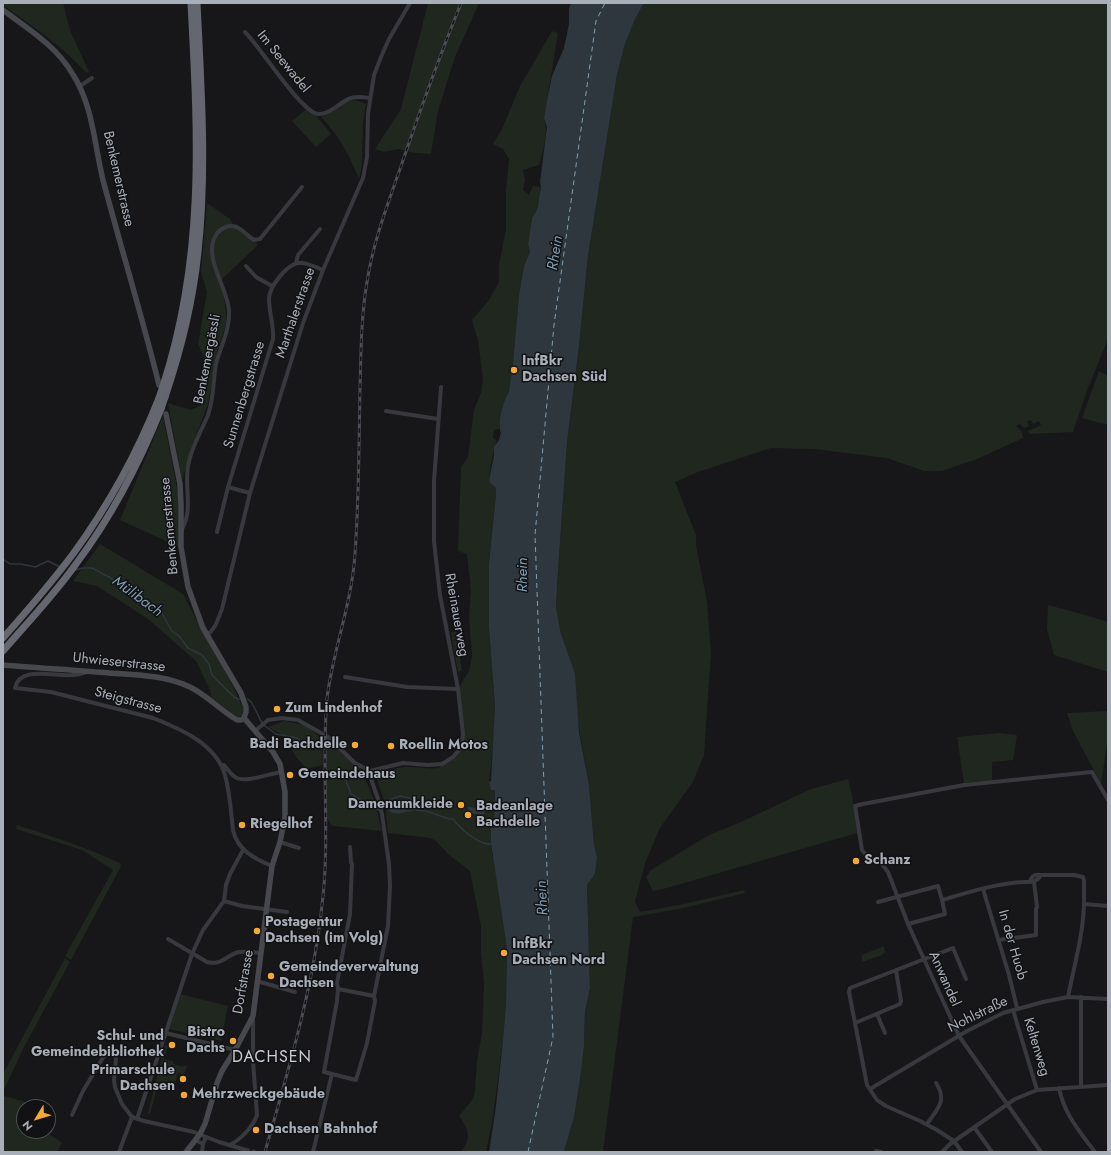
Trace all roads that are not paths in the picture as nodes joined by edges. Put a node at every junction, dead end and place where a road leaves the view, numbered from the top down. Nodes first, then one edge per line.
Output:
1 (191, 3) edge
2 (197, 3) edge
3 (410, 3) edge
4 (3, 10) edge
5 (245, 32) dead end
6 (92, 78) dead end
7 (80, 86) junction
8 (370, 98) junction
9 (302, 187) dead end
10 (320, 229) dead end
11 (296, 263) junction
12 (246, 266) dead end
13 (323, 270) junction
14 (272, 286) junction
15 (161, 385) junction
16 (442, 386) dead end
17 (162, 398) junction
18 (386, 410) dead end
19 (163, 412) junction
20 (438, 419) junction
21 (228, 487) junction
22 (250, 493) junction
23 (181, 532) junction
24 (217, 532) dead end
25 (207, 635) junction
26 (3, 638) edge
27 (3, 650) edge
28 (3, 666) edge
29 (88, 671) junction
30 (345, 677) dead end
31 (458, 689) junction
32 (244, 718) junction
33 (258, 728) junction
34 (221, 765) junction
35 (370, 771) junction
36 (282, 772) junction
37 (1108, 800) edge
38 (280, 842) junction
39 (350, 846) dead end
40 (299, 848) dead end
41 (243, 850) junction
42 (272, 866) junction
43 (1032, 882) junction
44 (983, 889) junction
45 (898, 897) junction
46 (942, 900) junction
47 (224, 901) junction
48 (878, 902) dead end
49 (1084, 904) junction
50 (1108, 906) edge
51 (267, 908) junction
52 (287, 912) dead end
53 (908, 924) junction
54 (168, 939) dead end
55 (998, 940) junction
56 (261, 953) junction
57 (192, 954) junction
58 (923, 959) junction
59 (896, 970) junction
60 (966, 979) dead end
61 (258, 981) junction
62 (338, 989) junction
63 (295, 992) dead end
64 (374, 996) junction
65 (1068, 997) junction
66 (1081, 997) junction
67 (1108, 999) edge
68 (1015, 1009) junction
69 (877, 1014) junction
70 (253, 1016) junction
71 (855, 1023) junction
72 (885, 1033) dead end
73 (166, 1034) junction
74 (959, 1036) junction
75 (235, 1050) junction
76 (332, 1074) junction
77 (936, 1083) dead end
78 (1108, 1085) edge
79 (1081, 1086) junction
80 (1059, 1088) junction
81 (870, 1089) junction
82 (1038, 1090) junction
83 (1007, 1105) junction
84 (72, 1115) dead end
85 (132, 1117) junction
86 (137, 1119) junction
87 (927, 1124) junction
88 (974, 1127) junction
89 (200, 1134) junction
90 (206, 1137) junction
91 (195, 1140) junction
92 (954, 1141) junction
93 (203, 1144) junction
94 (230, 1145) junction
95 (246, 1150) dead end
96 (119, 1152) edge
97 (186, 1152) edge
98 (202, 1152) edge
99 (313, 1152) edge
100 (942, 1152) edge
101 (962, 1152) edge
102 (992, 1152) edge
103 (1041, 1152) edge
104 (1095, 1152) edge

1 - 15 highway
2 - 17 highway
3 - 8 street, Marthalerstrasse
4 - 7 street, Benkemerstrasse
5 - 8 street, Im Seewadel
6 - 7 street
7 - 15 street, Benkemerstrasse
8 - 13 street, Marthalerstrasse
9 - 23 street, Benkemergässli
10 - 11 street
11 - 13 street
11 - 14 street
12 - 14 street
13 - 22 street, Marthalerstrasse
14 - 21 street, Sunnenbergstrasse
15 - 17 highway, bridge
16 - 20 street, Rheinauerweg
17 - 19 highway, bridge
17 - 26 highway
18 - 20 street
19 - 23 street, Benkemerstrasse
19 - 27 highway
20 - 31 street, Rheinauerweg
21 - 22 street
21 - 24 street, Sunnenbergstrasse
22 - 25 street, Marthalerstrasse
23 - 25 street, Benkemerstrasse
25 - 32 street, Benkemerstrasse
28 - 29 street, Uhwieserstrasse
29 - 32 street, Uhwieserstrasse
29 - 34 street, Steigstrasse
30 - 31 street
31 - 35 street, Rheinauerweg
32 - 33 street, Dorfstrasse
33 - 35 street
33 - 36 street, Dorfstrasse
34 - 36 street
34 - 41 street
35 - 64 street
36 - 38 street, Dorfstrasse
37 - 45 street, Anwandel
38 - 40 street
38 - 42 street, Dorfstrasse
39 - 62 street
41 - 42 street
41 - 47 street
42 - 51 street, Dorfstrasse
43 - 44 street
43 - 49 street
43 - 55 street
44 - 46 street
44 - 55 street, In der Huob
45 - 46 street
45 - 48 street
45 - 53 street, Anwandel
46 - 53 street
47 - 51 street
47 - 57 street
49 - 50 street
49 - 65 street
51 - 52 street
51 - 56 street, Dorfstrasse
53 - 58 street, Anwandel
54 - 57 street
55 - 68 street, In der Huob
56 - 57 street
56 - 61 street, Dorfstrasse
57 - 73 street
58 - 59 street
58 - 60 street
58 - 74 street, Anwandel
59 - 69 street
59 - 71 street
61 - 63 street
61 - 70 street, Dorfstrasse
62 - 64 street
62 - 76 street
64 - 76 street
65 - 66 street, Nohlstraße
65 - 68 street, Nohlstraße
66 - 67 street, Nohlstraße
66 - 79 street
68 - 74 street, Nohlstraße
68 - 82 street, Keltenweg
69 - 71 street
69 - 72 street
70 - 75 street, Dorfstrasse
70 - 94 street
71 - 81 street
73 - 75 street
73 - 86 street
74 - 81 street, Nohlstraße
74 - 83 street, Anwandel
75 - 89 street, Dorfstrasse
76 - 99 street
77 - 87 street
78 - 79 street
79 - 80 street
80 - 82 street
80 - 104 street
81 - 87 street
82 - 83 street
83 - 88 street
83 - 103 street, Anwandel
84 - 85 street
85 - 86 street
85 - 96 street
86 - 89 street
87 - 92 street
88 - 92 street
88 - 102 street
89 - 90 street
89 - 91 street, Dorfstrasse
90 - 93 street
90 - 94 street
91 - 93 street
91 - 97 street, Dorfstrasse
92 - 100 street
92 - 101 street
93 - 98 street
94 - 95 street

